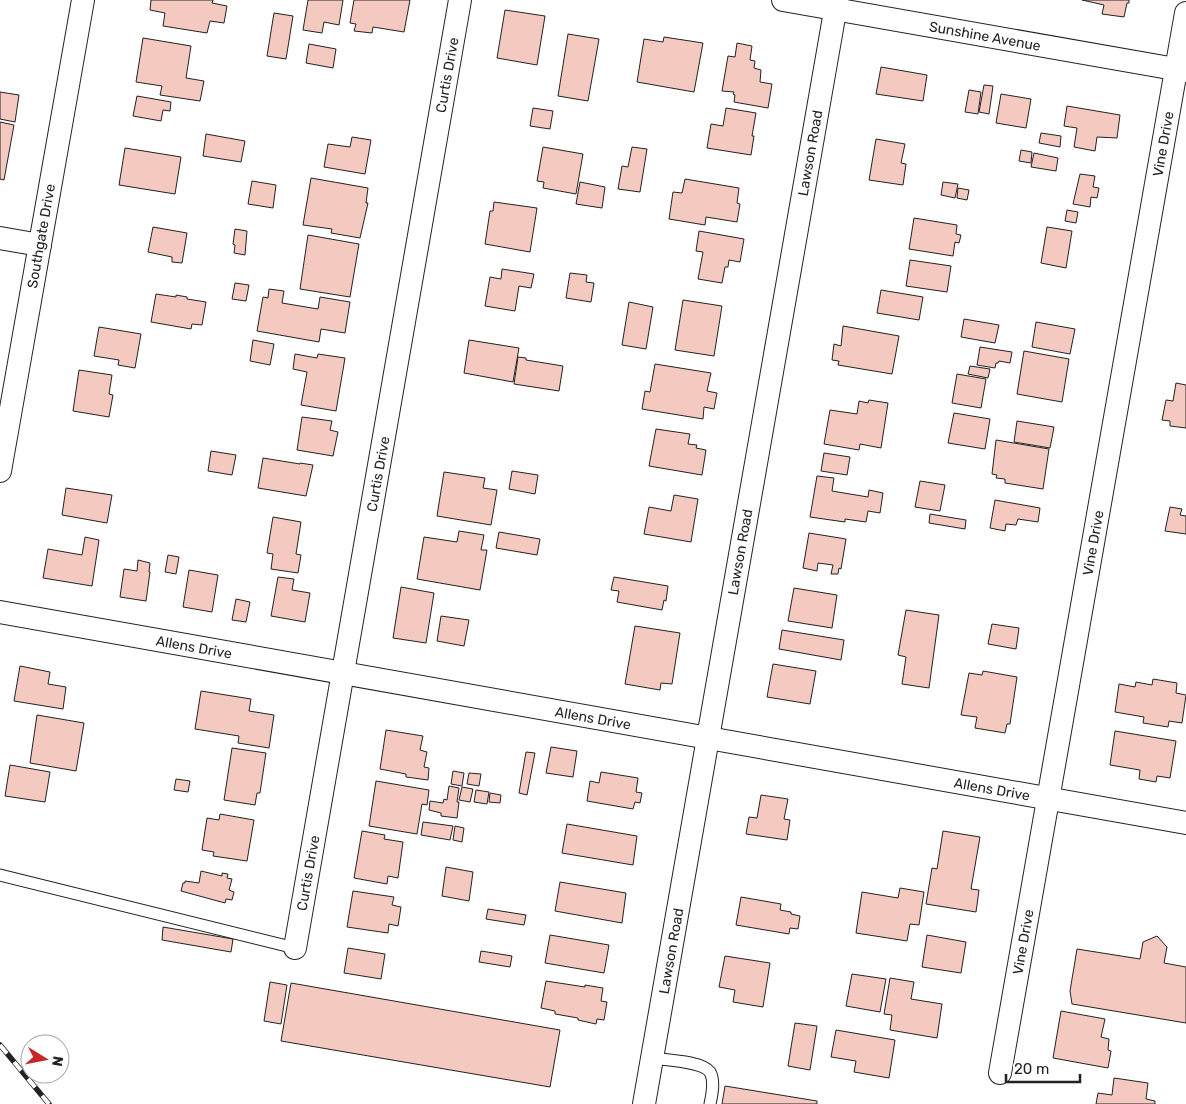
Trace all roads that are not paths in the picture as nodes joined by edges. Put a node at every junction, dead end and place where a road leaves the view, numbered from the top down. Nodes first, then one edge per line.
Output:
1 (83, 0) edge
2 (460, 0) edge
3 (783, 0) edge
4 (836, 5) edge
5 (1186, 13) edge
6 (1181, 70) edge
7 (0, 238) edge
8 (40, 245) junction
9 (0, 471) edge
10 (0, 612) edge
11 (343, 673) junction
12 (707, 738) junction
13 (1048, 799) junction
14 (1186, 823) edge
15 (0, 875) edge
16 (295, 948) joint
17 (652, 1058) junction
18 (1000, 1073) dead end
19 (644, 1104) edge
20 (710, 1104) edge

1 - 8 street, Southgate Drive
2 - 11 street, Curtis Drive
3 - 4 street, Sunshine Avenue
4 - 6 street, Sunshine Avenue
4 - 12 street, Lawson Road
5 - 6 street, Vine Drive
6 - 13 street, Vine Drive
7 - 8 street
8 - 9 street, Southgate Drive
10 - 11 street, Allens Drive
11 - 12 street, Allens Drive
11 - 16 street, Curtis Drive
12 - 13 street, Allens Drive
12 - 17 street, Lawson Road
13 - 14 street, Allens Drive
13 - 18 street, Vine Drive
15 - 16 lane
17 - 19 street, Lawson Road
17 - 20 lane

